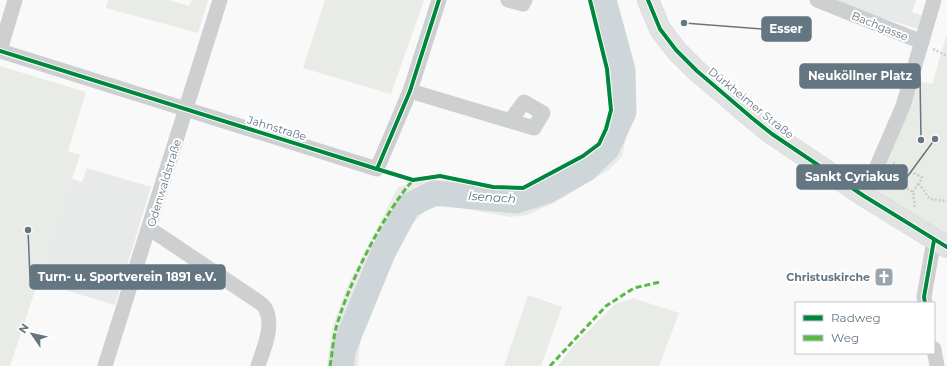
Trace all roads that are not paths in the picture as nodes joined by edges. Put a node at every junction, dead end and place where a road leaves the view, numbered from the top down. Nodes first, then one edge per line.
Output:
1 (15, 0) edge
2 (220, 0) edge
3 (439, 0) edge
4 (508, 0) edge
5 (525, 0) edge
6 (648, 0) edge
7 (817, 0) edge
8 (934, 0) edge
9 (922, 42) junction
10 (0, 51) edge
11 (410, 91) junction
12 (186, 110) junction
13 (510, 121) dead end
14 (864, 196) junction
15 (150, 229) junction
16 (940, 244) edge
17 (925, 302) edge
18 (935, 354) edge
19 (105, 366) edge
20 (258, 366) edge
21 (937, 366) edge

1 - 10 street
2 - 12 street, Odenwaldstraße
3 - 11 street, Jahnstraße
4 - 5 street
6 - 14 main road, Dürkheimer Straße
7 - 9 street, Bachgasse
8 - 9 street
9 - 14 street
10 - 12 street, Jahnstraße
11 - 12 street, Jahnstraße
11 - 13 street
12 - 15 street, Odenwaldstraße
14 - 16 main road, Dürkheimer Straße
15 - 19 street, Odenwaldstraße
15 - 20 street
16 - 17 street
18 - 21 street

